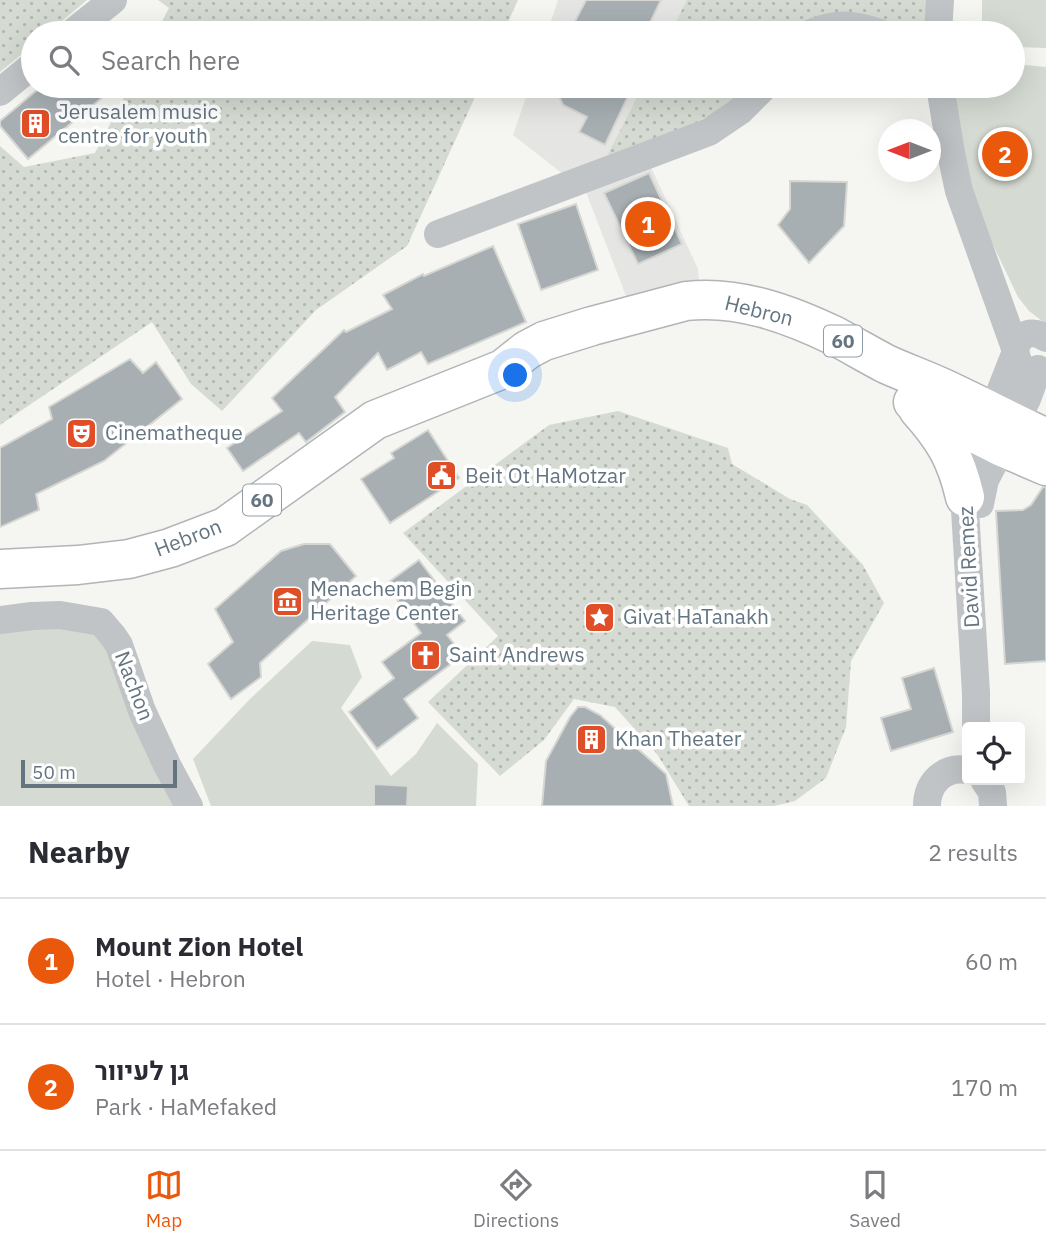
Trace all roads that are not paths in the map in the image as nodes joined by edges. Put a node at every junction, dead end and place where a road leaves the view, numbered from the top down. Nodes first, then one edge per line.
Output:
1 (113, 0) edge
2 (940, 0) edge
3 (87, 21) edge
4 (939, 21) edge
5 (21, 75) edge
6 (0, 92) edge
7 (753, 98) edge
8 (942, 98) edge
9 (438, 234) dead end
10 (1035, 355) edge
11 (503, 369) junction
12 (909, 400) junction
13 (1007, 431) edge
14 (1046, 466) edge
15 (965, 497) junction
16 (0, 569) edge
17 (0, 620) edge
18 (976, 722) edge
19 (993, 722) edge
20 (962, 776) edge
21 (189, 806) edge
22 (927, 806) edge

1 - 3 street
2 - 4 street
5 - 6 street
7 - 9 street
8 - 10 street
10 - 13 street
11 - 12 highway, Hebron / 60
11 - 13 highway, Hebron / 60
11 - 16 highway, Hebron / 60
12 - 13 highway, Hebron / 60
12 - 15 highway
13 - 14 highway, Hebron / 60
13 - 15 street, David Remez
13 - 19 street, David Remez
15 - 18 street, David Remez
17 - 21 street, Nachon
20 - 22 street

